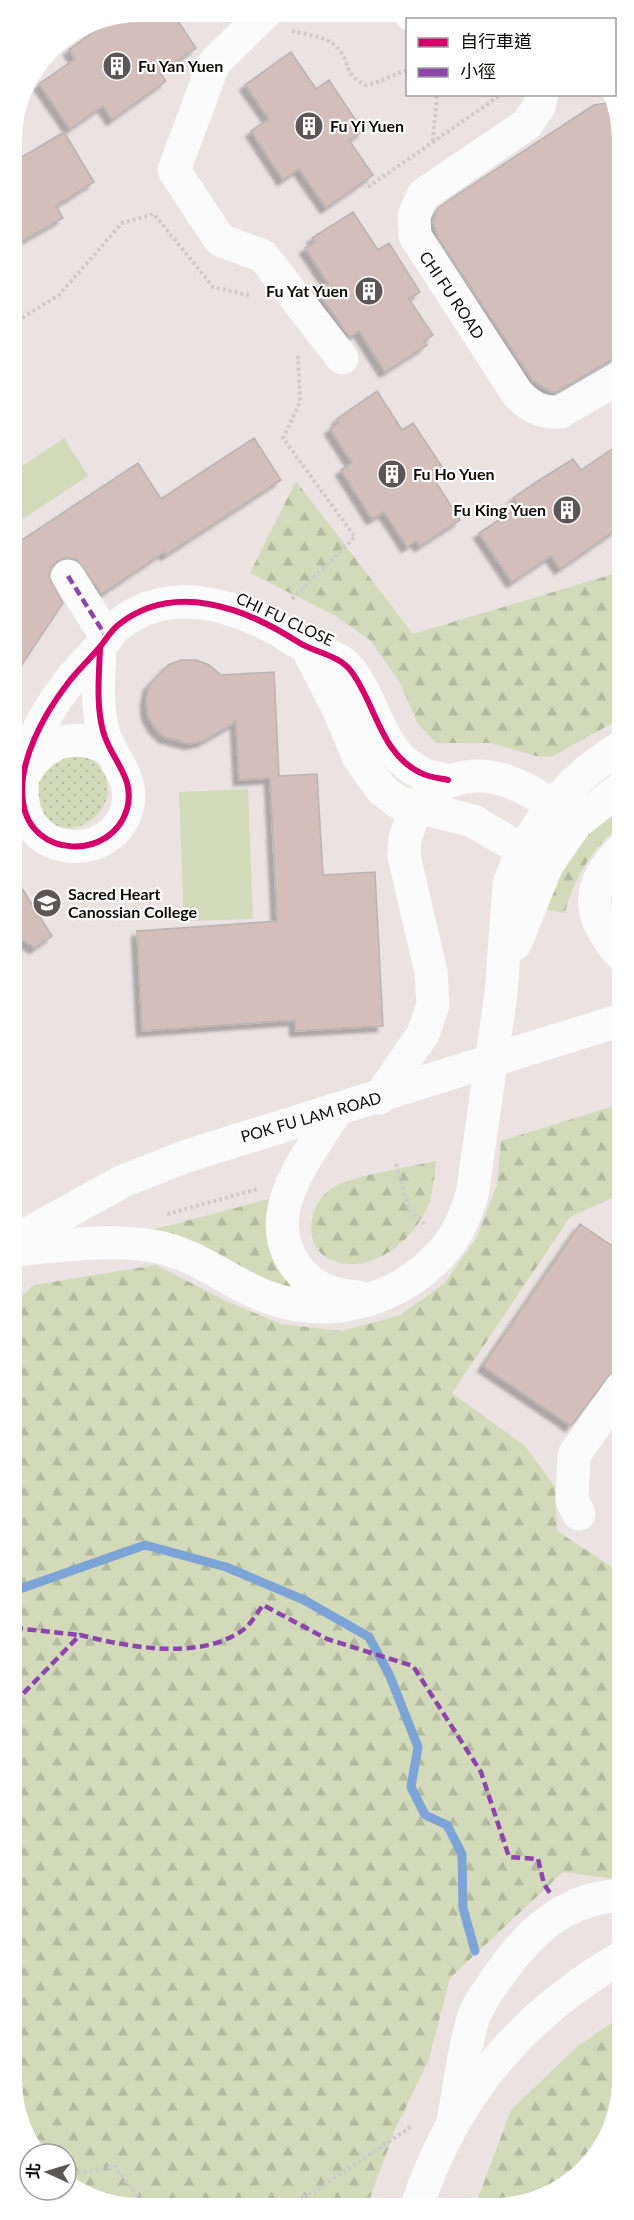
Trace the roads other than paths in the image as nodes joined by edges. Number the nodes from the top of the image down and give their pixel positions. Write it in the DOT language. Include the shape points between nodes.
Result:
graph roads {
  1 [pos="256,22"];
  2 [pos="542,96"];
  3 [pos="342,358"];
  4 [pos="612,382"];
  5 [pos="68,576"];
  6 [pos="103,643"];
  7 [pos="307,648"];
  8 [pos="109,749"];
  9 [pos="612,753"];
  10 [pos="25,773"];
  11 [pos="448,780"];
  12 [pos="23,784"];
  13 [pos="612,793"];
  14 [pos="23,801"];
  15 [pos="416,808"];
  16 [pos="564,814"];
  17 [pos="535,858"];
  18 [pos="612,862"];
  19 [pos="612,943"];
  20 [pos="612,1023"];
  21 [pos="379,1098"];
  22 [pos="336,1111"];
  23 [pos="22,1237"];
  24 [pos="22,1249"];
  25 [pos="378,1296"];
  26 [pos="611,1402"];
  27 [pos="579,1514"];
  28 [pos="611,1897"];
  29 [pos="611,1964"];
  30 [pos="453,2122"];
  31 [pos="420,2198"];
  1 -- 3 [label="main road" via="214,63 174,170 220,240 263,256"];
  2 -- 4 [label="main road, CHI FU ROAD" via="527,124 423,195 414,216 415,236 517,393 532,407 560,412"];
  5 -- 6 [label="main road"];
  6 -- 7 [label="main road, CHI FU CLOSE" via="133,616 154,607 186,602 238,610"];
  6 -- 8 [label="main road, CHI FU CLOSE" via="100,715"];
  6 -- 10 [label="main road, CHI FU CLOSE" via="76,672 46,715"];
  7 -- 11 [label="main road, CHI FU CLOSE" via="334,657 350,669 389,745 403,761 422,774"];
  7 -- 15 [label="main road, CHI FU CLOSE" via="359,758 382,790 398,802"];
  8 -- 10 [label="main road" via="87,740 67,740 34,758"];
  8 -- 14 [label="main road, CHI FU CLOSE" via="126,775 129,792 127,809 108,837 75,848 58,845 31,824"];
  9 -- 16 [label="main road" via="593,765"];
  10 -- 12 [label="main road, CHI FU CLOSE"];
  11 -- 15 [label="main road" via="428,793"];
  11 -- 16 [label="main road" via="469,775 518,784"];
  13 -- 16 [label="main road"];
  15 -- 17 [label="main road" via="474,821"];
  15 -- 21 [label="main road" via="405,838 404,856 431,972 433,1005 423,1034"];
  16 -- 17 [label="main road"];
  17 -- 25 [label="main road" via="509,884 501,994 477,1173 460,1226 445,1250 423,1270"];
  18 -- 19 [label="main road" via="593,898 599,927"];
  20 -- 21 [label="main road, POK FU LAM ROAD"];
  21 -- 22 [label="main road, POK FU LAM ROAD"];
  22 -- 23 [label="main road, POK FU LAM ROAD" via="231,1141 123,1181"];
  22 -- 25 [label="main road" via="289,1191 282,1221 284,1244 295,1265 313,1284 342,1295"];
  24 -- 25 [label="main road" via="107,1243 148,1245 192,1258 254,1292 288,1304 332,1308"];
  26 -- 27 [label="main road" via="574,1455 572,1500"];
  28 -- 30 [label="main road" via="588,1901 556,1915 540,1926 510,1960 472,2020"];
  29 -- 30 [label="main road" via="551,2005 500,2055"];
  30 -- 31 [label="main road"];
}
